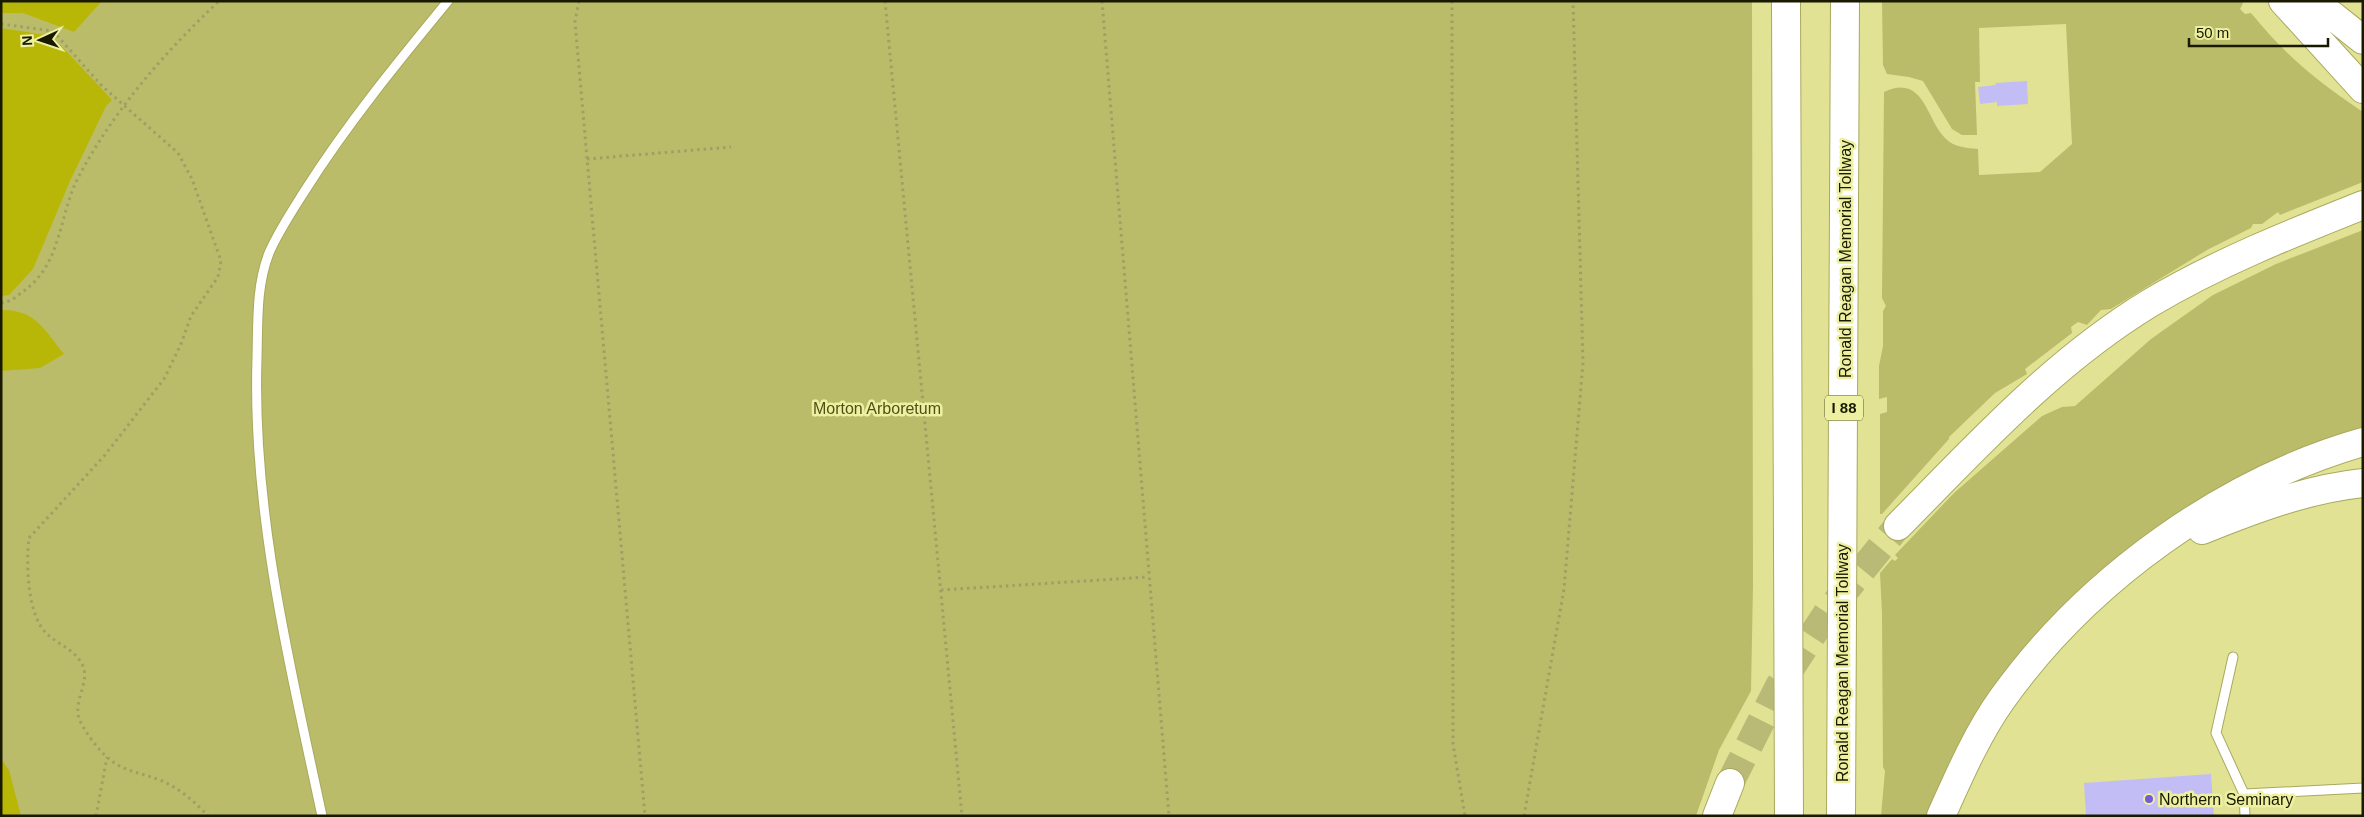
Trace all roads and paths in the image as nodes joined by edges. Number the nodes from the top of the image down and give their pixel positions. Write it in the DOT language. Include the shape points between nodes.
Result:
graph roads {
  1 [pos="219,1"];
  2 [pos="448,1"];
  3 [pos="579,1"];
  4 [pos="885,1"];
  5 [pos="1102,1"];
  6 [pos="1452,1"];
  7 [pos="1573,1"];
  8 [pos="1786,1"];
  9 [pos="1846,1"];
  10 [pos="2283,1"];
  11 [pos="2314,1"];
  12 [pos="1,24"];
  13 [pos="2363,40"];
  14 [pos="2363,89"];
  15 [pos="123,106"];
  16 [pos="732,147"];
  17 [pos="587,158"];
  18 [pos="2363,205"];
  19 [pos="1,303"];
  20 [pos="2363,442"];
  21 [pos="2363,483"];
  22 [pos="1898,526"];
  23 [pos="2150,551"];
  24 [pos="1148,577"];
  25 [pos="941,590"];
  26 [pos="2233,657"];
  27 [pos="107,757"];
  28 [pos="1730,783"];
  29 [pos="2363,788"];
  30 [pos="2244,794"];
  31 [pos="96,816"];
  32 [pos="208,816"];
  33 [pos="322,816"];
  34 [pos="645,816"];
  35 [pos="962,816"];
  36 [pos="1169,816"];
  37 [pos="1465,816"];
  38 [pos="1524,816"];
  39 [pos="1717,816"];
  40 [pos="1789,816"];
  41 [pos="1841,816"];
  42 [pos="1941,816"];
  43 [pos="2245,816"];
  1 -- 15 [label="path" via="184,34"];
  2 -- 33 [label="lane" via="360,110 315,175 270,252 261,279 256,388 263,506 275,587"];
  3 -- 17 [label="path" via="575,22"];
  4 -- 25 [label="path"];
  5 -- 24 [label="path"];
  6 -- 37 [label="path" via="1453,744"];
  7 -- 38 [label="path" via="1583,363 1564,589"];
  8 -- 40 [label="highway"];
  9 -- 41 [label="highway, Ronald Reagan Memorial Tollway / I 88"];
  10 -- 14 [label="highway"];
  11 -- 13 [label="highway"];
  12 -- 15 [label="path" via="54,31"];
  15 -- 19 [label="path" via="78,177 54,254 32,286 9,302"];
  15 -- 27 [label="path" via="178,153 192,179 222,261 218,277 191,316 164,380 105,456 29,538 28,576 35,614 46,633 73,652 83,666 85,676 78,715 88,734"];
  16 -- 17 [label="path"];
  17 -- 34 [label="path"];
  18 -- 22 [label="highway" via="2294,232 2186,282 2116,326 2012,410"];
  20 -- 23 [label="highway" via="2251,485 2214,506"];
  21 -- 23 [label="highway" via="2302,494 2251,510"];
  23 -- 42 [label="highway" via="2096,593 2050,640 2002,699 1963,767"];
  24 -- 25 [label="path"];
  24 -- 36 [label="path"];
  25 -- 35 [label="path"];
  26 -- 30 [label="lane" via="2216,733"];
  27 -- 31 [label="path"];
  27 -- 32 [label="path" via="126,770 160,781 190,798"];
  28 -- 39 [label="highway"];
  29 -- 30 [label="lane"];
  30 -- 43 [label="lane"];
}
